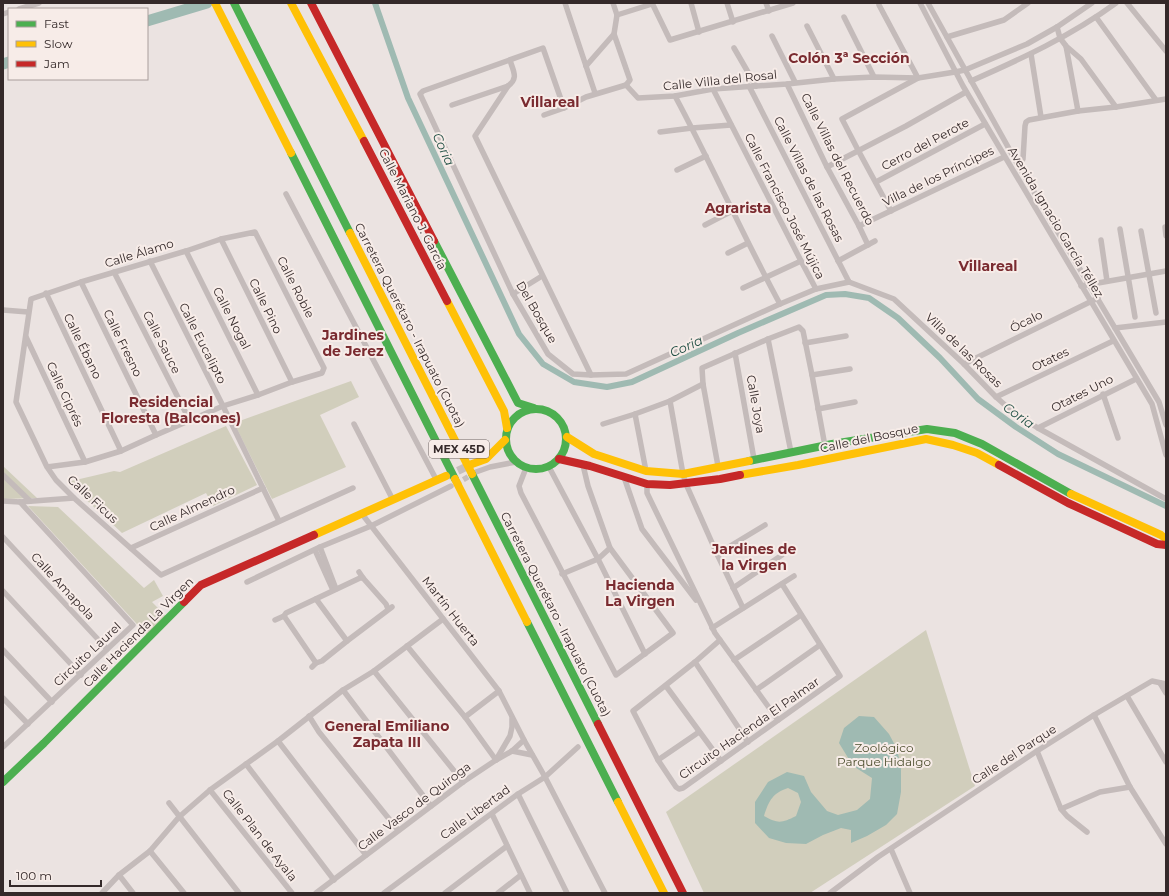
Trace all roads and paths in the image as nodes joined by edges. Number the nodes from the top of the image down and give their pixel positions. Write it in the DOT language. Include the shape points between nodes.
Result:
graph roads {
  1 [pos="38,3"];
  2 [pos="215,3"];
  3 [pos="291,3"];
  4 [pos="311,3"];
  5 [pos="565,3"];
  6 [pos="613,3"];
  7 [pos="652,3"];
  8 [pos="691,3"];
  9 [pos="727,3"];
  10 [pos="766,3"];
  11 [pos="794,3"];
  12 [pos="920,3"];
  13 [pos="930,3"];
  14 [pos="1092,3"];
  15 [pos="1116,3"];
  16 [pos="1127,3"];
  17 [pos="234,4"];
  18 [pos="1025,4"];
  19 [pos="880,5"];
  20 [pos="22,8"];
  21 [pos="769,11"];
  22 [pos="617,15"];
  23 [pos="844,17"];
  24 [pos="1096,17"];
  25 [pos="733,22"];
  26 [pos="807,26"];
  27 [pos="1057,28"];
  28 [pos="699,32"];
  29 [pos="614,34"];
  30 [pos="772,36"];
  31 [pos="946,37"];
  32 [pos="1060,38"];
  33 [pos="1066,46"];
  34 [pos="734,48"];
  35 [pos="1166,50"];
  36 [pos="1031,54"];
  37 [pos="510,60"];
  38 [pos="586,66"];
  39 [pos="965,70"];
  40 [pos="955,72"];
  41 [pos="874,77"];
  42 [pos="918,78"];
  43 [pos="834,79"];
  44 [pos="971,81"];
  45 [pos="795,82"];
  46 [pos="787,84"];
  47 [pos="626,85"];
  48 [pos="508,86"];
  49 [pos="749,86"];
  50 [pos="756,86"];
  51 [pos="713,90"];
  52 [pos="966,92"];
  53 [pos="595,93"];
  54 [pos="675,96"];
  55 [pos="1166,99"];
  56 [pos="1156,100"];
  57 [pos="452,105"];
  58 [pos="1116,107"];
  59 [pos="564,108"];
  60 [pos="1078,111"];
  61 [pos="544,115"];
  62 [pos="1041,117"];
  63 [pos="985,124"];
  64 [pos="732,125"];
  65 [pos="692,128"];
  66 [pos="660,132"];
  67 [pos="858,150"];
  68 [pos="706,156"];
  69 [pos="1004,157"];
  70 [pos="1018,165"];
  71 [pos="827,167"];
  72 [pos="677,170"];
  73 [pos="876,182"];
  74 [pos="286,194"];
  75 [pos="732,211"];
  76 [pos="891,211"];
  77 [pos="705,225"];
  78 [pos="859,226"];
  79 [pos="1165,227"];
  80 [pos="1120,229"];
  81 [pos="1057,230"];
  82 [pos="1141,231"];
  83 [pos="255,232"];
  84 [pos="1050,234"];
  85 [pos="1166,236"];
  86 [pos="221,239"];
  87 [pos="1101,240"];
  88 [pos="875,241"];
  89 [pos="748,243"];
  90 [pos="868,245"];
  91 [pos="186,251"];
  92 [pos="728,253"];
  93 [pos="150,261"];
  94 [pos="801,261"];
  95 [pos="838,261"];
  96 [pos="1166,271"];
  97 [pos="114,272"];
  98 [pos="1149,274"];
  99 [pos="542,276"];
  100 [pos="765,278"];
  101 [pos="1128,278"];
  102 [pos="81,282"];
  103 [pos="849,282"];
  104 [pos="1107,282"];
  105 [pos="1090,284"];
  106 [pos="1081,286"];
  107 [pos="743,288"];
  108 [pos="816,289"];
  109 [pos="46,293"];
  110 [pos="513,294"];
  111 [pos="1098,298"];
  112 [pos="30,299"];
  113 [pos="1090,301"];
  114 [pos="780,304"];
  115 [pos="3,310"];
  116 [pos="28,312"];
  117 [pos="1156,314"];
  118 [pos="1135,317"];
  119 [pos="1166,322"];
  120 [pos="1115,328"];
  121 [pos="846,336"];
  122 [pos="26,337"];
  123 [pos="768,339"];
  124 [pos="1113,341"];
  125 [pos="805,343"];
  126 [pos="735,353"];
  127 [pos="964,364"];
  128 [pos="850,369"];
  129 [pos="591,375"];
  130 [pos="812,375"];
  131 [pos="1136,379"];
  132 [pos="292,382"];
  133 [pos="703,384"];
  134 [pos="1103,394"];
  135 [pos="258,395"];
  136 [pos="996,397"];
  137 [pos="670,401"];
  138 [pos="855,402"];
  139 [pos="223,406"];
  140 [pos="534,408"];
  141 [pos="818,409"];
  142 [pos="635,414"];
  143 [pos="190,421"];
  144 [pos="354,424"];
  145 [pos="603,424"];
  146 [pos="1166,425"];
  147 [pos="507,428"];
  148 [pos="1038,428"];
  149 [pos="156,435"];
  150 [pos="567,437"];
  151 [pos="1118,438"];
  152 [pos="505,440"];
  153 [pos="825,446"];
  154 [pos="121,451"];
  155 [pos="791,452"];
  156 [pos="1166,455"];
  157 [pos="754,459"];
  158 [pos="559,460"];
  159 [pos="85,462"];
  160 [pos="516,462"];
  161 [pos="472,464"];
  162 [pos="583,465"];
  163 [pos="718,466"];
  164 [pos="47,467"];
  165 [pos="549,467"];
  166 [pos="526,468"];
  167 [pos="646,471"];
  168 [pos="476,472"];
  169 [pos="683,474"];
  170 [pos="3,475"];
  171 [pos="446,476"];
  172 [pos="624,477"];
  173 [pos="437,481"];
  174 [pos="647,484"];
  175 [pos="686,484"];
  176 [pos="451,486"];
  177 [pos="263,488"];
  178 [pos="353,488"];
  179 [pos="74,498"];
  180 [pos="1166,499"];
  181 [pos="392,500"];
  182 [pos="3,501"];
  183 [pos="30,501"];
  184 [pos="20,502"];
  185 [pos="362,514"];
  186 [pos="279,521"];
  187 [pos="765,525"];
  188 [pos="371,526"];
  189 [pos="3,537"];
  190 [pos="1166,540"];
  191 [pos="1166,545"];
  192 [pos="131,548"];
  193 [pos="610,548"];
  194 [pos="317,549"];
  195 [pos="717,554"];
  196 [pos="782,555"];
  197 [pos="598,559"];
  198 [pos="359,572"];
  199 [pos="562,574"];
  200 [pos="794,576"];
  201 [pos="363,578"];
  202 [pos="247,582"];
  203 [pos="782,584"];
  204 [pos="733,588"];
  205 [pos="335,589"];
  206 [pos="3,591"];
  207 [pos="316,599"];
  208 [pos="743,608"];
  209 [pos="703,610"];
  210 [pos="801,614"];
  211 [pos="284,616"];
  212 [pos="443,619"];
  213 [pos="275,620"];
  214 [pos="712,628"];
  215 [pos="347,640"];
  216 [pos="720,640"];
  217 [pos="820,645"];
  218 [pos="407,646"];
  219 [pos="107,649"];
  220 [pos="3,650"];
  221 [pos="645,654"];
  222 [pos="734,660"];
  223 [pos="695,662"];
  224 [pos="374,671"];
  225 [pos="81,675"];
  226 [pos="1163,684"];
  227 [pos="666,686"];
  228 [pos="343,690"];
  229 [pos="756,690"];
  230 [pos="499,691"];
  231 [pos="1166,693"];
  232 [pos="1128,696"];
  233 [pos="3,699"];
  234 [pos="52,702"];
  235 [pos="511,714"];
  236 [pos="1094,715"];
  237 [pos="309,716"];
  238 [pos="465,717"];
  239 [pos="778,720"];
  240 [pos="28,724"];
  241 [pos="512,726"];
  242 [pos="699,732"];
  243 [pos="524,740"];
  244 [pos="278,741"];
  245 [pos="748,742"];
  246 [pos="3,747"];
  247 [pos="578,747"];
  248 [pos="512,751"];
  249 [pos="1037,751"];
  250 [pos="532,755"];
  251 [pos="496,760"];
  252 [pos="658,760"];
  253 [pos="721,761"];
  254 [pos="1166,762"];
  255 [pos="246,764"];
  256 [pos="545,777"];
  257 [pos="3,782"];
  258 [pos="463,782"];
  259 [pos="1130,787"];
  260 [pos="210,790"];
  261 [pos="518,794"];
  262 [pos="169,803"];
  263 [pos="431,806"];
  264 [pos="1061,809"];
  265 [pos="492,814"];
  266 [pos="180,817"];
  267 [pos="398,830"];
  268 [pos="1087,832"];
  269 [pos="1166,844"];
  270 [pos="507,846"];
  271 [pos="891,849"];
  272 [pos="150,851"];
  273 [pos="366,855"];
  274 [pos="119,875"];
  275 [pos="521,875"];
  276 [pos="334,880"];
  277 [pos="387,892"];
  278 [pos="102,893"];
  279 [pos="133,893"];
  280 [pos="184,893"];
  281 [pos="239,893"];
  282 [pos="292,893"];
  283 [pos="316,893"];
  284 [pos="445,893"];
  285 [pos="498,893"];
  286 [pos="530,893"];
  287 [pos="567,893"];
  288 [pos="605,893"];
  289 [pos="664,893"];
  290 [pos="683,893"];
  291 [pos="830,893"];
  292 [pos="910,893"];
  1 -- 20 [label="street"];
  2 -- 289 [label="main road, MEX 45D"];
  3 -- 147 [label="main road, Calle Mariano J. García" via="504,411"];
  4 -- 140 [label="main road, Calle Mariano J. García" via="518,402"];
  5 -- 38 [label="street"];
  6 -- 22 [label="street"];
  7 -- 22 [label="street"];
  7 -- 28 [label="street" via="670,40"];
  8 -- 28 [label="street"];
  9 -- 25 [label="street"];
  10 -- 21 [label="street"];
  11 -- 21 [label="street"];
  12 -- 40 [label="street, Avenida Ignacio García Téllez"];
  13 -- 31 [label="street, Avenida Ignacio García Téllez"];
  14 -- 27 [label="street, Calle Villa del Rosal"];
  15 -- 24 [label="street"];
  16 -- 35 [label="street"];
  17 -- 290 [label="main road, Carretera Querétaro - Irapuato (Cuota) / MEX 45D"];
  18 -- 31 [label="street" via="1004,20"];
  19 -- 42 [label="street"];
  21 -- 25 [label="street"];
  22 -- 29 [label="street"];
  23 -- 41 [label="street"];
  24 -- 32 [label="street"];
  24 -- 56 [label="street"];
  25 -- 28 [label="street"];
  26 -- 43 [label="street"];
  27 -- 32 [label="street"];
  27 -- 39 [label="street, Calle Villa del Rosal" via="1027,44"];
  29 -- 38 [label="street"];
  29 -- 47 [label="street" via="630,80"];
  30 -- 45 [label="street"];
  31 -- 39 [label="street, Avenida Ignacio García Téllez"];
  32 -- 33 [label="street"];
  32 -- 36 [label="street"];
  33 -- 58 [label="street" via="1081,59"];
  33 -- 60 [label="street"];
  34 -- 50 [label="street"];
  36 -- 44 [label="street"];
  36 -- 62 [label="street"];
  37 -- 48 [label="street" via="515,76 514,82"];
  37 -- 59 [label="street" via="543,48"];
  37 -- 110 [label="street, Del Bosque" via="420,94"];
  38 -- 53 [label="street"];
  39 -- 40 [label="street, Calle Villa del Rosal"];
  39 -- 44 [label="street, Avenida Ignacio García Téllez"];
  40 -- 42 [label="street, Calle Villa del Rosal"];
  40 -- 52 [label="street, Avenida Ignacio García Téllez"];
  41 -- 42 [label="street, Calle Villa del Rosal"];
  41 -- 43 [label="street, Calle Villa del Rosal"];
  42 -- 67 [label="street" via="842,119"];
  43 -- 45 [label="street, Calle Villa del Rosal"];
  44 -- 70 [label="street, Avenida Ignacio García Téllez"];
  45 -- 46 [label="street, Calle Villa del Rosal"];
  46 -- 50 [label="street, Calle Villa del Rosal"];
  46 -- 71 [label="street, Calle Villas del Recuerdo"];
  47 -- 53 [label="street"];
  47 -- 54 [label="street, Calle Villa del Rosal" via="638,98"];
  48 -- 57 [label="street"];
  48 -- 99 [label="street" via="475,136"];
  49 -- 50 [label="street, Calle Villa del Rosal"];
  49 -- 51 [label="street, Calle Villa del Rosal"];
  49 -- 95 [label="street, Calle Villas de las Rosas"];
  51 -- 54 [label="street, Calle Villa del Rosal"];
  51 -- 64 [label="street, Calle Francisco José Mújica"];
  52 -- 63 [label="street, Avenida Ignacio García Téllez"];
  52 -- 67 [label="street"];
  53 -- 59 [label="street"];
  54 -- 65 [label="street"];
  55 -- 56 [label="street"];
  56 -- 58 [label="street"];
  58 -- 60 [label="street"];
  59 -- 61 [label="street"];
  60 -- 62 [label="street"];
  62 -- 70 [label="street" via="1030,120 1025,126 1023,159"];
  63 -- 69 [label="street, Avenida Ignacio García Téllez"];
  63 -- 73 [label="street, Cerro del Perote"];
  64 -- 65 [label="street"];
  64 -- 94 [label="street, Calle Francisco José Mújica"];
  65 -- 66 [label="street"];
  65 -- 68 [label="street"];
  67 -- 71 [label="street"];
  67 -- 73 [label="street"];
  68 -- 72 [label="street"];
  68 -- 75 [label="street"];
  69 -- 76 [label="street, Villa de los Príncipes"];
  69 -- 84 [label="street, Avenida Ignacio García Téllez"];
  70 -- 81 [label="street, Avenida Ignacio García Téllez"];
  71 -- 78 [label="street, Calle Villas del Recuerdo"];
  73 -- 76 [label="street"];
  74 -- 173 [label="street"];
  75 -- 77 [label="street"];
  75 -- 89 [label="street"];
  76 -- 78 [label="street, Villa de los Príncipes"];
  78 -- 90 [label="street, Calle Villas del Recuerdo"];
  79 -- 85 [label="street"];
  80 -- 101 [label="street"];
  81 -- 84 [label="street"];
  81 -- 105 [label="street, Avenida Ignacio García Téllez"];
  82 -- 98 [label="street"];
  83 -- 86 [label="street, Calle Álamo"];
  83 -- 132 [label="street, Calle Roble" via="324,368 322,373"];
  84 -- 106 [label="street, Avenida Ignacio García Téllez"];
  86 -- 91 [label="street, Calle Álamo"];
  86 -- 132 [label="street, Calle Pino"];
  87 -- 104 [label="street"];
  88 -- 90 [label="street"];
  89 -- 92 [label="street"];
  89 -- 100 [label="street"];
  90 -- 95 [label="street"];
  91 -- 93 [label="street, Calle Álamo"];
  91 -- 135 [label="street, Calle Nogal"];
  93 -- 97 [label="street, Calle Álamo"];
  93 -- 139 [label="street, Calle Eucalipto"];
  94 -- 100 [label="street"];
  94 -- 108 [label="street, Calle Francisco José Mújica"];
  95 -- 103 [label="street, Calle Villas de las Rosas"];
  96 -- 98 [label="street"];
  97 -- 102 [label="street, Calle Álamo"];
  97 -- 143 [label="street, Calle Sauce"];
  98 -- 101 [label="street"];
  98 -- 117 [label="street"];
  99 -- 110 [label="street"];
  99 -- 129 [label="street"];
  100 -- 107 [label="street"];
  100 -- 114 [label="street"];
  101 -- 104 [label="street"];
  101 -- 118 [label="street"];
  102 -- 109 [label="street, Calle Álamo"];
  102 -- 149 [label="street, Calle Fresno"];
  103 -- 108 [label="street, Del Bosque"];
  103 -- 127 [label="street, Villa de las Rosas" via="894,298"];
  104 -- 105 [label="street"];
  105 -- 106 [label="street"];
  105 -- 111 [label="street, Avenida Ignacio García Téllez"];
  106 -- 113 [label="street, Avenida Ignacio García Téllez"];
  108 -- 114 [label="street, Del Bosque"];
  109 -- 112 [label="street, Calle Álamo"];
  109 -- 154 [label="street, Calle Ébano"];
  110 -- 129 [label="street, Del Bosque" via="548,354 573,374"];
  111 -- 113 [label="street, Ócalo"];
  111 -- 120 [label="street, Avenida Ignacio García Téllez"];
  112 -- 116 [label="street, Calle Ficus"];
  113 -- 124 [label="street, Avenida Ignacio García Téllez"];
  113 -- 127 [label="street, Ócalo"];
  114 -- 129 [label="street, Del Bosque" via="626,374"];
  115 -- 116 [label="street"];
  116 -- 122 [label="street, Calle Ficus"];
  119 -- 120 [label="street"];
  120 -- 146 [label="street, Avenida Ignacio García Téllez" via="1159,402"];
  121 -- 125 [label="street"];
  122 -- 159 [label="street, Calle Ciprés"];
  122 -- 164 [label="street, Calle Ficus" via="16,402"];
  123 -- 125 [label="street" via="799,327 803,331"];
  123 -- 126 [label="street"];
  123 -- 155 [label="street"];
  124 -- 131 [label="street, Avenida Ignacio García Téllez"];
  124 -- 136 [label="street, Otates"];
  125 -- 130 [label="street"];
  126 -- 133 [label="street" via="702,368"];
  126 -- 157 [label="street, Calle Joya"];
  127 -- 136 [label="street, Villa de las Rosas"];
  128 -- 130 [label="street"];
  130 -- 141 [label="street"];
  131 -- 134 [label="street, Otates Uno"];
  131 -- 156 [label="street, Avenida Ignacio García Téllez" via="1152,404"];
  132 -- 135 [label="street"];
  133 -- 137 [label="street"];
  133 -- 163 [label="street"];
  134 -- 148 [label="street, Otates Uno"];
  134 -- 151 [label="street"];
  135 -- 139 [label="street"];
  136 -- 148 [label="street, Villa de las Rosas"];
  137 -- 142 [label="street"];
  137 -- 169 [label="street"];
  138 -- 141 [label="street"];
  139 -- 143 [label="street"];
  139 -- 177 [label="street, Calle Eucalipto"];
  140 -- 147 [label="main road" via="523,411 513,418"];
  140 -- 150 [label="main road" via="546,410 557,416 564,426"];
  141 -- 153 [label="street"];
  142 -- 145 [label="street"];
  142 -- 167 [label="street"];
  143 -- 149 [label="street"];
  144 -- 181 [label="street"];
  147 -- 152 [label="main road"];
  148 -- 180 [label="street, Villa de las Rosas"];
  149 -- 154 [label="street"];
  150 -- 158 [label="main road" via="565,449"];
  150 -- 167 [label="main road, Calle del Bosque" via="594,454"];
  152 -- 160 [label="main road" via="508,452"];
  152 -- 161 [label="main road" via="486,459"];
  153 -- 155 [label="main road, Calle del Bosque"];
  153 -- 190 [label="main road, Calle del Bosque" via="927,428 955,433 982,444 1074,495 1161,535"];
  154 -- 159 [label="street"];
  155 -- 157 [label="main road, Calle del Bosque"];
  157 -- 163 [label="main road, Calle del Bosque"];
  158 -- 162 [label="main road, Calle del Bosque"];
  158 -- 165 [label="main road"];
  159 -- 164 [label="street"];
  160 -- 166 [label="main road"];
  160 -- 168 [label="street"];
  162 -- 172 [label="main road, Calle del Bosque"];
  162 -- 193 [label="street"];
  163 -- 169 [label="main road, Calle del Bosque"];
  164 -- 179 [label="street, Calle Ficus"];
  165 -- 166 [label="main road" via="538,470"];
  165 -- 197 [label="street"];
  166 -- 199 [label="street" via="519,486 521,494"];
  167 -- 169 [label="main road, Calle del Bosque"];
  169 -- 175 [label="street"];
  170 -- 183 [label="street"];
  171 -- 173 [label="main road, Calle Hacienda La Virgen"];
  172 -- 174 [label="main road, Calle del Bosque"];
  172 -- 209 [label="street" via="642,528"];
  173 -- 181 [label="main road, Calle Hacienda La Virgen"];
  174 -- 175 [label="main road, Calle del Bosque"];
  174 -- 209 [label="street" via="647,493"];
  175 -- 191 [label="main road, Calle del Bosque" via="790,467 926,439 977,453 1068,503 1157,544"];
  175 -- 195 [label="street"];
  176 -- 188 [label="street"];
  177 -- 186 [label="street, Calle Eucalipto"];
  177 -- 192 [label="street, Calle Almendro"];
  178 -- 186 [label="street"];
  179 -- 183 [label="street"];
  179 -- 192 [label="street, Calle Ficus"];
  181 -- 185 [label="main road, Calle Hacienda La Virgen"];
  182 -- 184 [label="street"];
  183 -- 184 [label="street"];
  184 -- 219 [label="street, Circuito Laurel" via="133,625"];
  185 -- 188 [label="street, Martín Huerta"];
  185 -- 257 [label="main road, Calle Hacienda La Virgen" via="201,585"];
  186 -- 192 [label="street, Calle Ficus" via="161,575"];
  187 -- 195 [label="street"];
  188 -- 194 [label="street"];
  188 -- 212 [label="street, Martín Huerta"];
  189 -- 219 [label="street, Calle Amapola"];
  193 -- 197 [label="street"];
  193 -- 221 [label="street" via="673,633"];
  194 -- 202 [label="street"];
  194 -- 205 [label="street"];
  195 -- 204 [label="street"];
  196 -- 204 [label="street"];
  197 -- 199 [label="street"];
  197 -- 221 [label="street"];
  198 -- 201 [label="street"];
  199 -- 221 [label="street" via="616,675"];
  200 -- 203 [label="street"];
  201 -- 205 [label="street"];
  201 -- 215 [label="street" via="390,608"];
  203 -- 208 [label="street"];
  203 -- 210 [label="street, Circuito Hacienda El Palmar"];
  204 -- 208 [label="street"];
  205 -- 207 [label="street"];
  206 -- 225 [label="street"];
  207 -- 211 [label="street"];
  207 -- 215 [label="street"];
  208 -- 214 [label="street"];
  209 -- 214 [label="street"];
  210 -- 217 [label="street, Circuito Hacienda El Palmar"];
  210 -- 222 [label="street"];
  211 -- 213 [label="street"];
  211 -- 215 [label="street" via="314,665 322,662"];
  212 -- 218 [label="street"];
  212 -- 230 [label="street, Martín Huerta"];
  214 -- 216 [label="street"];
  216 -- 222 [label="street"];
  216 -- 223 [label="street, Circuito Hacienda El Palmar"];
  217 -- 229 [label="street"];
  217 -- 239 [label="street, Circuito Hacienda El Palmar" via="840,676"];
  218 -- 224 [label="street"];
  218 -- 238 [label="street"];
  219 -- 225 [label="street, Circuito Laurel"];
  220 -- 234 [label="street"];
  222 -- 229 [label="street"];
  223 -- 227 [label="street, Circuito Hacienda El Palmar"];
  223 -- 245 [label="street"];
  224 -- 228 [label="street"];
  224 -- 258 [label="street"];
  225 -- 234 [label="street, Circuito Laurel"];
  226 -- 231 [label="street"];
  226 -- 232 [label="street, Calle del Parque" via="1152,681"];
  227 -- 242 [label="street"];
  227 -- 252 [label="street, Circuito Hacienda El Palmar" via="633,711"];
  228 -- 237 [label="street"];
  228 -- 263 [label="street"];
  229 -- 239 [label="street"];
  230 -- 235 [label="street, Martín Huerta"];
  230 -- 238 [label="street"];
  232 -- 236 [label="street, Calle del Parque"];
  232 -- 254 [label="street"];
  233 -- 240 [label="street"];
  234 -- 240 [label="street, Circuito Laurel"];
  235 -- 241 [label="street, Martín Huerta"];
  235 -- 243 [label="street"];
  236 -- 249 [label="street, Calle del Parque"];
  236 -- 259 [label="street"];
  237 -- 244 [label="street"];
  237 -- 267 [label="street"];
  238 -- 251 [label="street"];
  239 -- 245 [label="street, Circuito Hacienda El Palmar"];
  240 -- 246 [label="street, Circuito Laurel"];
  241 -- 251 [label="street, Calle Vasco de Quiroga" via="510,736"];
  242 -- 252 [label="street"];
  242 -- 253 [label="street"];
  243 -- 248 [label="street"];
  243 -- 250 [label="street"];
  244 -- 255 [label="street"];
  244 -- 273 [label="street"];
  245 -- 253 [label="street, Circuito Hacienda El Palmar"];
  247 -- 256 [label="street, Calle Libertad"];
  248 -- 250 [label="street"];
  248 -- 251 [label="street"];
  249 -- 264 [label="street"];
  249 -- 271 [label="street, Calle del Parque"];
  250 -- 256 [label="street"];
  251 -- 258 [label="street, Calle Vasco de Quiroga"];
  252 -- 253 [label="street, Circuito Hacienda El Palmar" via="678,789"];
  255 -- 260 [label="street"];
  255 -- 276 [label="street"];
  256 -- 261 [label="street, Calle Libertad"];
  256 -- 288 [label="street"];
  258 -- 263 [label="street, Calle Vasco de Quiroga"];
  259 -- 264 [label="street" via="1100,792"];
  259 -- 269 [label="street"];
  260 -- 266 [label="street"];
  260 -- 282 [label="street, Calle Plan de Ayala"];
  261 -- 265 [label="street, Calle Libertad"];
  261 -- 287 [label="street"];
  262 -- 266 [label="street"];
  263 -- 267 [label="street, Calle Vasco de Quiroga"];
  264 -- 268 [label="street"];
  265 -- 270 [label="street"];
  265 -- 277 [label="street, Calle Libertad"];
  266 -- 272 [label="street"];
  266 -- 281 [label="street"];
  267 -- 273 [label="street, Calle Vasco de Quiroga"];
  270 -- 275 [label="street"];
  270 -- 284 [label="street"];
  271 -- 291 [label="street, Calle del Parque"];
  271 -- 292 [label="street"];
  272 -- 274 [label="street"];
  272 -- 280 [label="street"];
  273 -- 276 [label="street, Calle Vasco de Quiroga"];
  274 -- 278 [label="street"];
  274 -- 279 [label="street"];
  275 -- 285 [label="street"];
  275 -- 286 [label="street"];
  276 -- 283 [label="street, Calle Vasco de Quiroga"];
}
